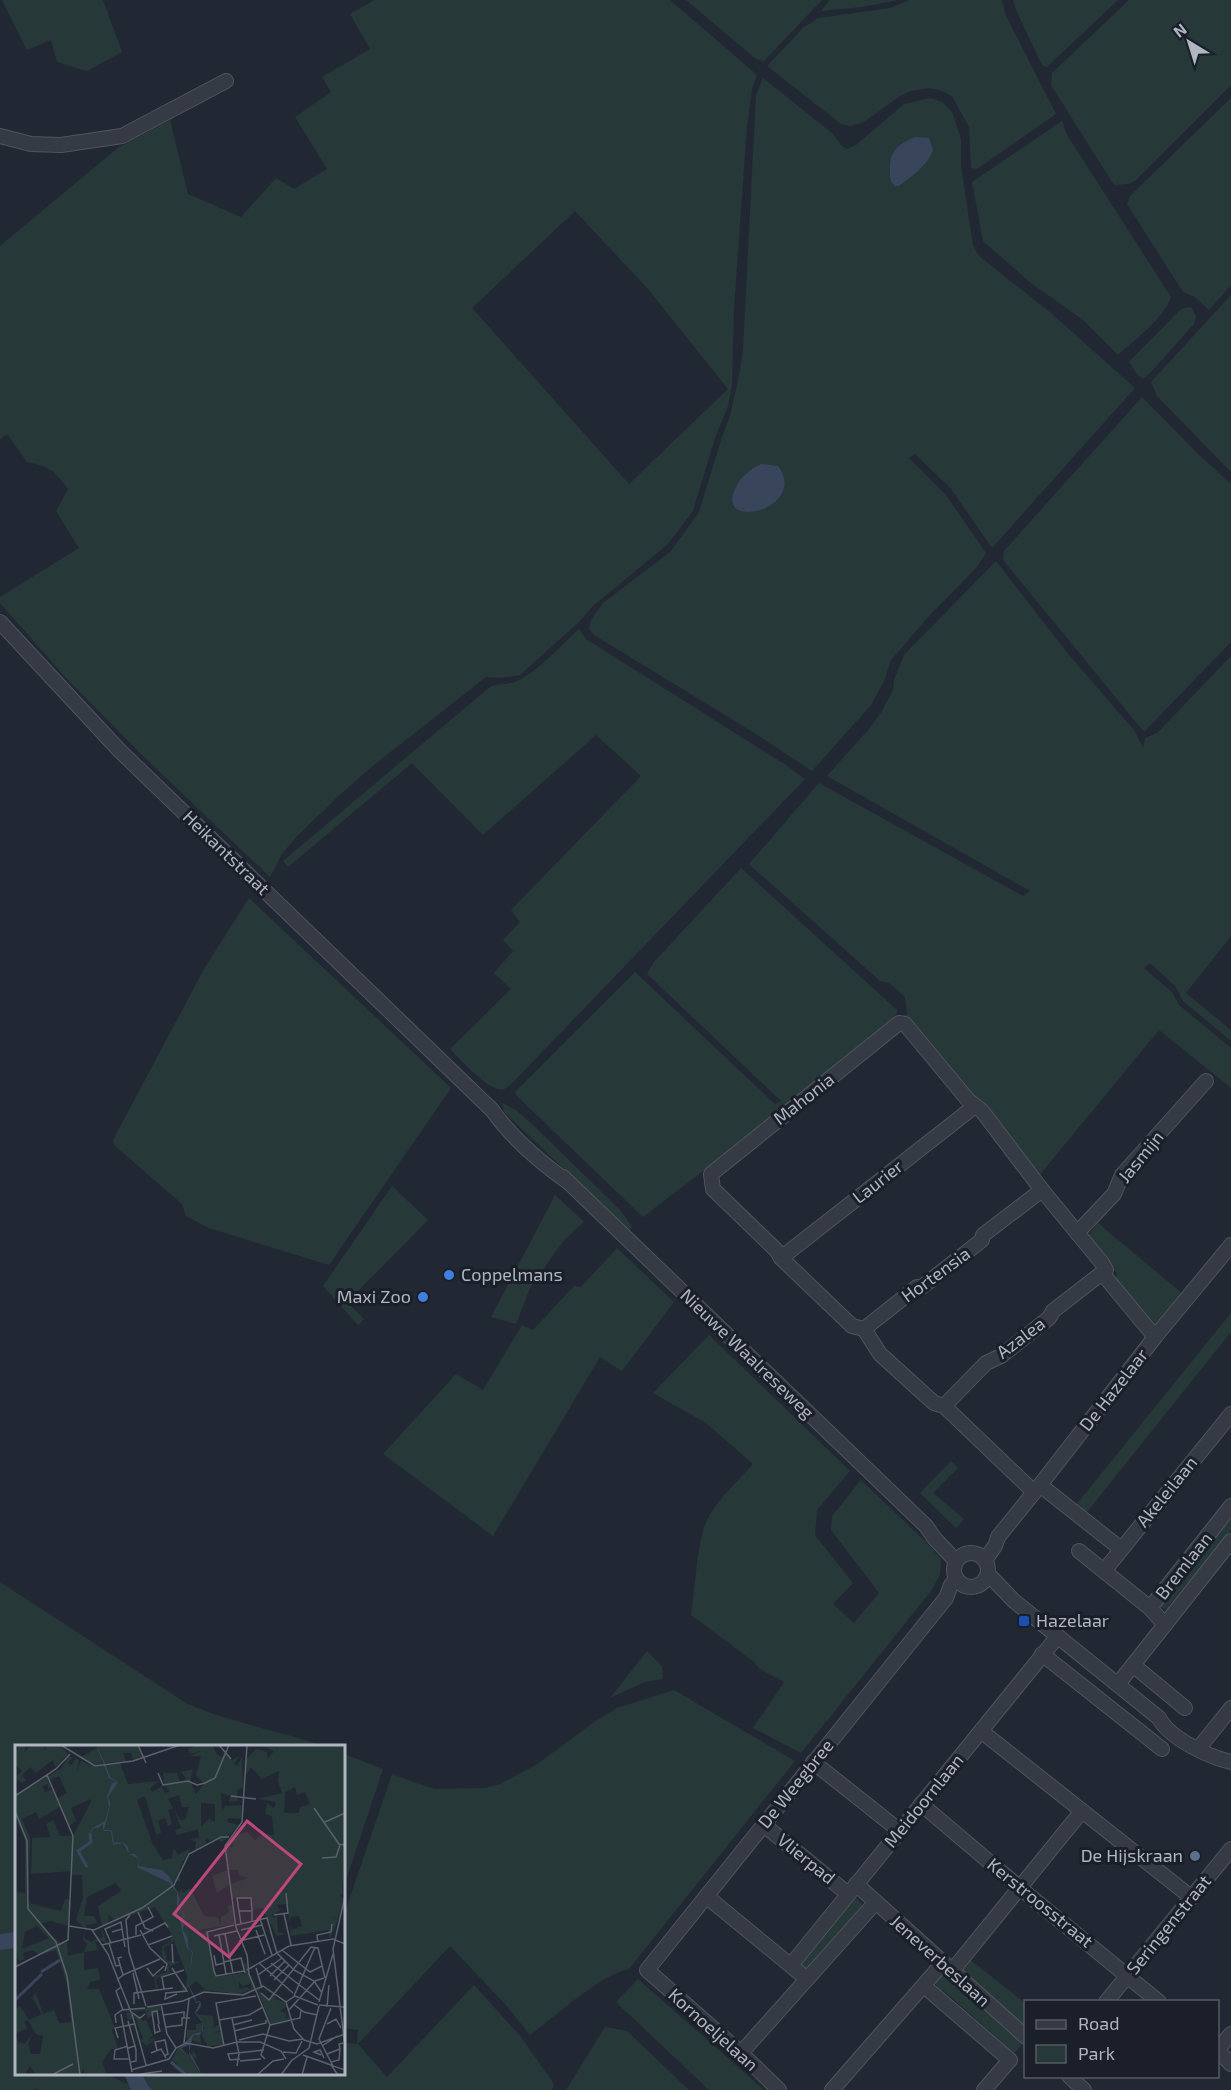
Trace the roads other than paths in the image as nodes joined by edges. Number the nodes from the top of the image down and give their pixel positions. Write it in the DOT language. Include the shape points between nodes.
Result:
graph roads {
  1 [pos="226,81"];
  2 [pos="0,136"];
  3 [pos="0,622"];
  4 [pos="458,1077"];
  5 [pos="1206,1081"];
  6 [pos="975,1106"];
  7 [pos="1042,1190"];
  8 [pos="1077,1233"];
  9 [pos="1231,1245"];
  10 [pos="781,1258"];
  11 [pos="1102,1274"];
  12 [pos="864,1329"];
  13 [pos="1155,1337"];
  14 [pos="945,1406"];
  15 [pos="1231,1414"];
  16 [pos="1037,1489"];
  17 [pos="1231,1506"];
  18 [pos="1231,1541"];
  19 [pos="1121,1550"];
  20 [pos="1079,1551"];
  21 [pos="970,1557"];
  22 [pos="1104,1571"];
  23 [pos="984,1579"];
  24 [pos="959,1582"];
  25 [pos="1150,1608"];
  26 [pos="1165,1625"];
  27 [pos="1058,1636"];
  28 [pos="1042,1654"];
  29 [pos="1133,1665"];
  30 [pos="1118,1684"];
  31 [pos="1185,1708"];
  32 [pos="1231,1708"];
  33 [pos="981,1731"];
  34 [pos="1200,1746"];
  35 [pos="1161,1749"];
  36 [pos="1231,1756"];
  37 [pos="813,1762"];
  38 [pos="1231,1762"];
  39 [pos="921,1804"];
  40 [pos="1082,1811"];
  41 [pos="764,1825"];
  42 [pos="900,1831"];
  43 [pos="1231,1849"];
  44 [pos="1020,1888"];
  45 [pos="852,1889"];
  46 [pos="706,1896"];
  47 [pos="1191,1897"];
  48 [pos="875,1903"];
  49 [pos="790,1965"];
  50 [pos="948,1967"];
  51 [pos="647,1970"];
  52 [pos="1128,1975"];
  53 [pos="807,1979"];
  54 [pos="924,1986"];
  55 [pos="1107,2000"];
  56 [pos="1158,2000"];
  57 [pos="1231,2034"];
  58 [pos="1024,2035"];
  59 [pos="1219,2049"];
  60 [pos="1219,2051"];
  61 [pos="741,2053"];
  62 [pos="1231,2064"];
  63 [pos="1071,2078"];
  64 [pos="780,2090"];
  65 [pos="832,2090"];
  66 [pos="984,2090"];
  67 [pos="1084,2090"];
  1 -- 2 [label="street" via="122,136 61,145 31,144"];
  3 -- 4 [label="street, Heikantstraat" via="119,750"];
  4 -- 21 [label="street, Nieuwe Waalreseweg" via="926,1526"];
  5 -- 8 [label="street, Jasmijn" via="1122,1175 1114,1194"];
  6 -- 7 [label="street, Mahonia"];
  6 -- 10 [label="street, Laurier"];
  6 -- 10 [label="street, Mahonia" via="905,1024 900,1023 711,1174 713,1189"];
  7 -- 8 [label="street"];
  7 -- 12 [label="street, Hortensia" via="983,1235 974,1247"];
  8 -- 11 [label="street" via="1102,1263 1106,1270"];
  9 -- 13 [label="street, De Hazelaar"];
  10 -- 12 [label="street, Mahonia" via="852,1326"];
  11 -- 13 [label="street"];
  11 -- 14 [label="street, Azalea" via="1001,1356 986,1363"];
  12 -- 14 [label="street" via="880,1354 934,1403"];
  13 -- 16 [label="street, De Hazelaar"];
  14 -- 16 [label="street"];
  15 -- 19 [label="street, Akeleilaan"];
  16 -- 19 [label="street"];
  16 -- 21 [label="street, De Hazelaar" via="994,1546"];
  17 -- 25 [label="street, Bremlaan"];
  18 -- 26 [label="street, Bremlaan"];
  19 -- 22 [label="street, Akeleilaan"];
  20 -- 22 [label="street"];
  21 -- 23 [label="street" via="987,1564"];
  21 -- 24 [label="street" via="954,1567"];
  22 -- 25 [label="street"];
  23 -- 24 [label="street" via="972,1587"];
  23 -- 27 [label="street"];
  24 -- 37 [label="street, De Weegbree" via="951,1585 946,1598"];
  25 -- 26 [label="street, Bremlaan"];
  26 -- 29 [label="street, Bremlaan"];
  27 -- 28 [label="street, Meidoornlaan"];
  27 -- 30 [label="street"];
  28 -- 33 [label="street, Meidoornlaan"];
  28 -- 35 [label="street"];
  29 -- 30 [label="street, Bremlaan"];
  29 -- 31 [label="street"];
  30 -- 34 [label="street" via="1175,1736"];
  32 -- 34 [label="street"];
  33 -- 39 [label="street, Meidoornlaan"];
  33 -- 40 [label="street"];
  34 -- 36 [label="street"];
  34 -- 38 [label="street"];
  37 -- 41 [label="street, De Weegbree"];
  37 -- 42 [label="street"];
  39 -- 42 [label="street, Meidoornlaan"];
  39 -- 44 [label="street, Kerstroosstraat"];
  40 -- 44 [label="street"];
  40 -- 47 [label="street"];
  41 -- 45 [label="street, Vlierpad"];
  41 -- 46 [label="street, De Weegbree"];
  42 -- 45 [label="street, Meidoornlaan"];
  43 -- 47 [label="street, Seringenstraat"];
  44 -- 50 [label="street"];
  44 -- 52 [label="street, Kerstroosstraat"];
  45 -- 48 [label="street, Jeneverbeslaan"];
  45 -- 49 [label="street, Meidoornlaan"];
  46 -- 49 [label="street"];
  46 -- 51 [label="street, De Weegbree"];
  47 -- 52 [label="street, Seringenstraat"];
  48 -- 50 [label="street, Jeneverbeslaan"];
  48 -- 53 [label="street"];
  49 -- 53 [label="street"];
  50 -- 54 [label="street"];
  50 -- 58 [label="street, Jeneverbeslaan"];
  51 -- 61 [label="street, Kornoeljelaan"];
  52 -- 55 [label="street, Seringenstraat"];
  52 -- 56 [label="street, Kerstroosstraat"];
  53 -- 61 [label="street"];
  54 -- 65 [label="street"];
  54 -- 66 [label="street, Jeneverbeslaan" via="1010,2060"];
  57 -- 59 [label="street"];
  60 -- 62 [label="street"];
  61 -- 64 [label="street, Kornoeljelaan"];
  63 -- 67 [label="street"];
}
